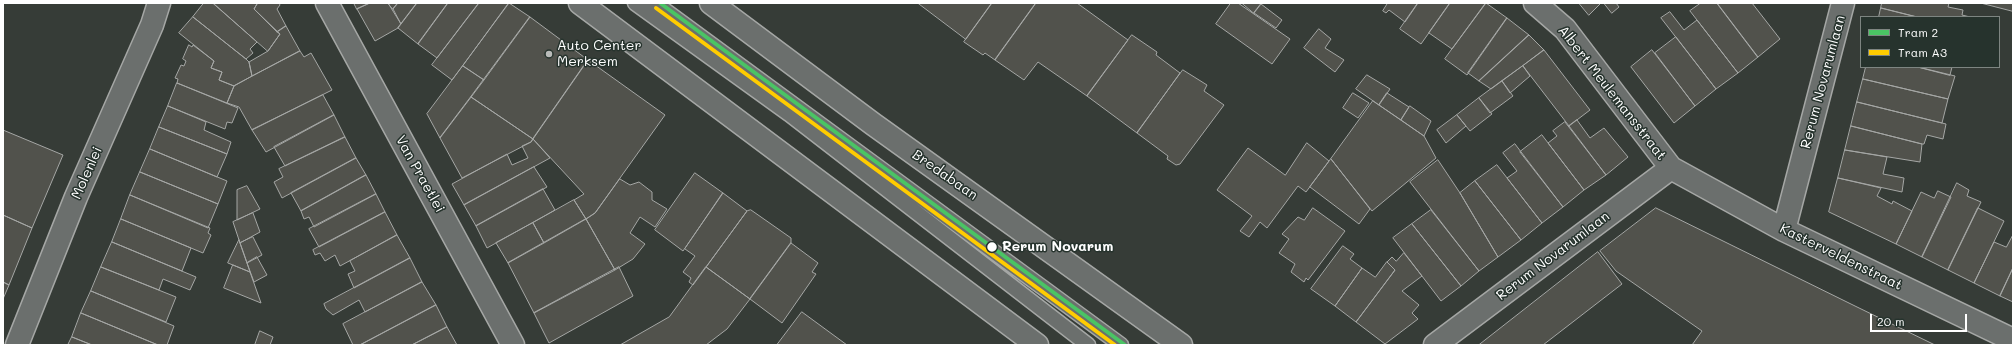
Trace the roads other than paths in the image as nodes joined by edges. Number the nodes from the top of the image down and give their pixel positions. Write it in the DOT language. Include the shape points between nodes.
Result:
graph roads {
  1 [pos="159,3"];
  2 [pos="327,3"];
  3 [pos="580,3"];
  4 [pos="635,3"];
  5 [pos="655,3"];
  6 [pos="711,3"];
  7 [pos="1534,3"];
  8 [pos="1843,3"];
  9 [pos="1671,168"];
  10 [pos="1784,230"];
  11 [pos="2013,340"];
  12 [pos="17,345"];
  13 [pos="513,345"];
  14 [pos="1037,345"];
  15 [pos="1088,345"];
  16 [pos="1121,345"];
  17 [pos="1182,345"];
  18 [pos="1434,345"];
  1 -- 12 [label="street, Molenlei" via="152,25 76,197"];
  2 -- 13 [label="street, Van Praetlei"];
  3 -- 14 [label="street"];
  4 -- 15 [label="lane" via="795,119"];
  5 -- 16 [label="lane"];
  6 -- 17 [label="street, Bredabaan" via="873,124"];
  7 -- 9 [label="street, Albert Meulemansstraat" via="1565,29"];
  8 -- 10 [label="street, Rerum Novarumlaan"];
  9 -- 10 [label="street, Kasterveldenstraat"];
  9 -- 18 [label="street, Rerum Novarumlaan"];
  10 -- 11 [label="street, Kasterveldenstraat"];
}
